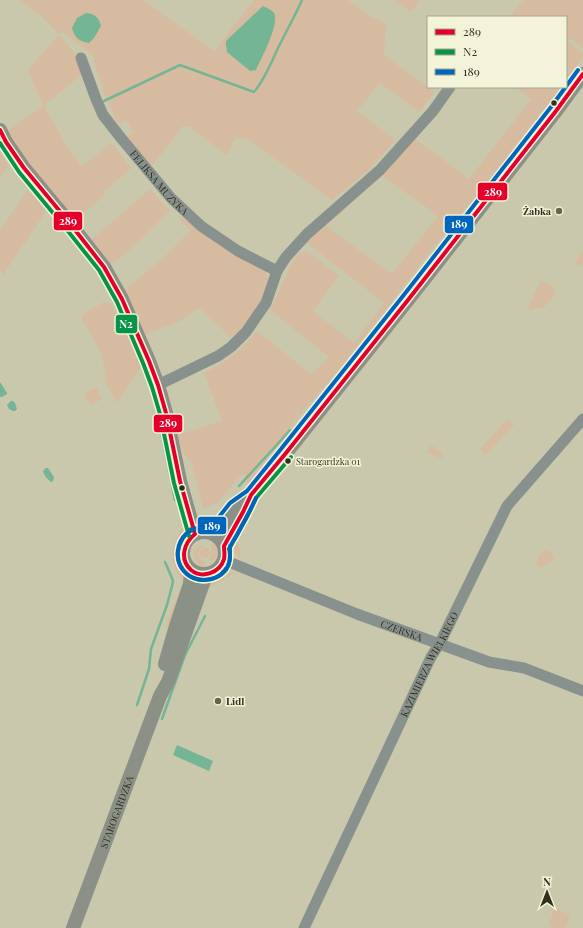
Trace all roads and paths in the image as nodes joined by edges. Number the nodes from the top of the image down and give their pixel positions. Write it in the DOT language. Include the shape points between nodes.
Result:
graph roads {
  1 [pos="81,58"];
  2 [pos="583,74"];
  3 [pos="449,88"];
  4 [pos="0,130"];
  5 [pos="277,271"];
  6 [pos="158,385"];
  7 [pos="583,419"];
  8 [pos="251,495"];
  9 [pos="195,534"];
  10 [pos="213,534"];
  11 [pos="224,546"];
  12 [pos="224,560"];
  13 [pos="191,570"];
  14 [pos="206,575"];
  15 [pos="440,644"];
  16 [pos="583,690"];
  17 [pos="160,696"];
  18 [pos="73,928"];
  19 [pos="304,928"];
  1 -- 5 [label="street, FELIKSA MUZYKA" via="103,115 171,198 201,226 238,251"];
  2 -- 8 [label="main road" via="408,300"];
  3 -- 5 [label="street" via="433,111 380,170 307,234 286,256"];
  4 -- 6 [label="main road" via="24,168 104,267 124,303"];
  5 -- 6 [label="street" via="266,303 246,332 231,347"];
  6 -- 9 [label="main road"];
  7 -- 15 [label="street, KAZIMIERZA WIELKIEGO" via="507,506"];
  8 -- 10 [label="main road" via="234,507"];
  8 -- 11 [label="main road"];
  9 -- 10 [label="main road"];
  9 -- 13 [label="main road" via="185,544 183,551 186,565"];
  10 -- 11 [label="main road"];
  11 -- 12 [label="main road"];
  12 -- 14 [label="main road" via="222,566"];
  12 -- 15 [label="street, CZERSKA" via="357,614"];
  13 -- 14 [label="main road"];
  13 -- 17 [label="main road, STAROGARDZKA" via="190,584 161,679"];
  14 -- 17 [label="main road, STAROGARDZKA" via="168,682"];
  15 -- 16 [label="street, CZERSKA" via="489,662 524,668"];
  15 -- 19 [label="street, KAZIMIERZA WIELKIEGO" via="431,657"];
  17 -- 18 [label="main road, STAROGARDZKA"];
}
